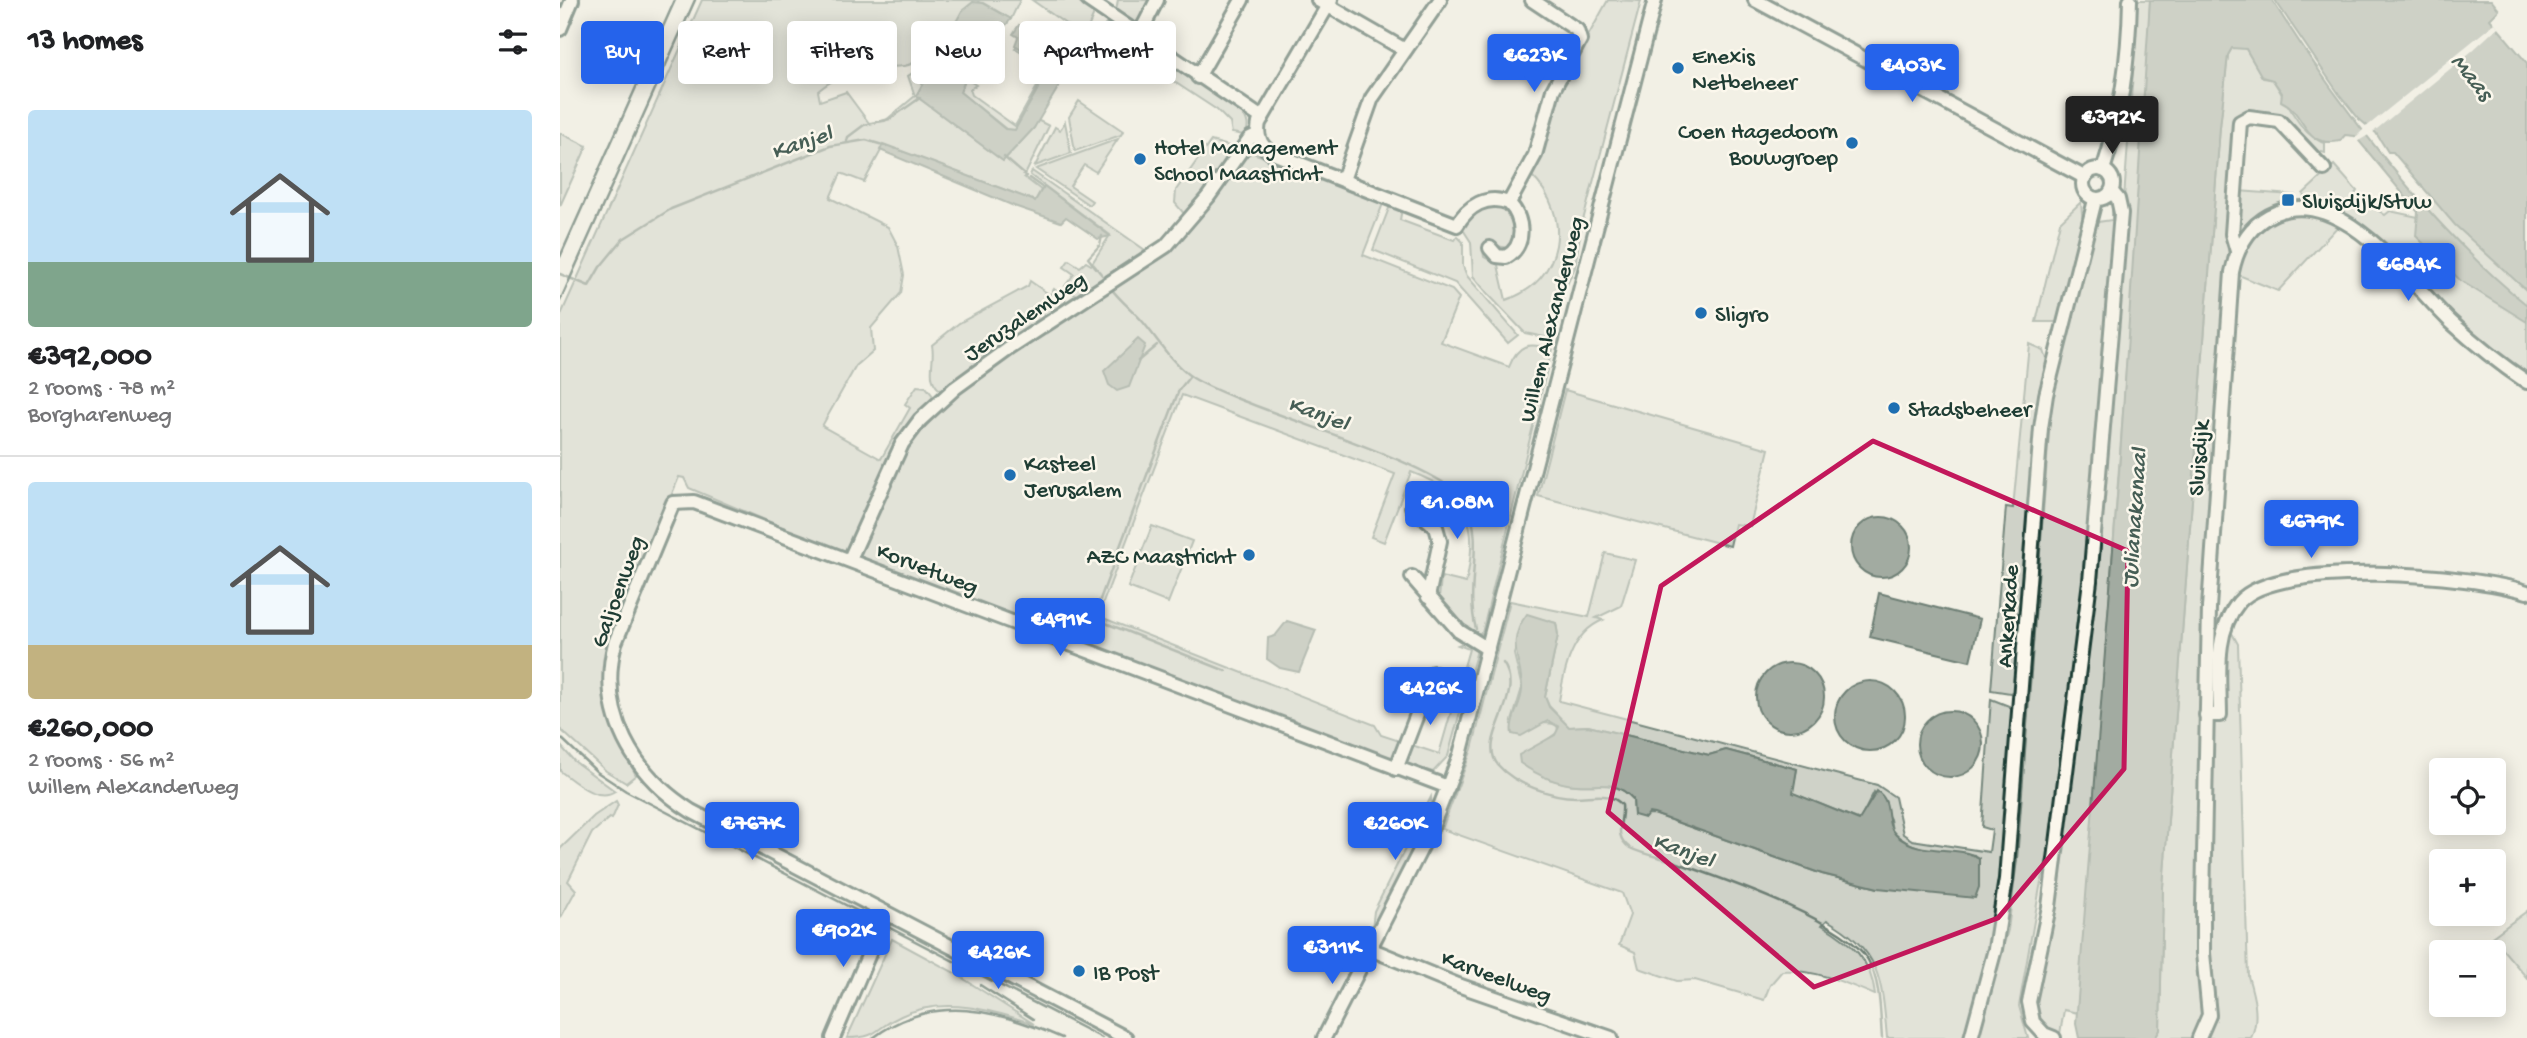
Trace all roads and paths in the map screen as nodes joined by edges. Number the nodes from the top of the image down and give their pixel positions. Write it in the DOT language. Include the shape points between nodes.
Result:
graph roads {
  1 [pos="572,0"];
  2 [pos="1088,0"];
  3 [pos="1157,0"];
  4 [pos="1242,0"];
  5 [pos="1440,0"];
  6 [pos="1532,0"];
  7 [pos="1655,0"];
  8 [pos="1755,0"];
  9 [pos="2130,0"];
  10 [pos="1326,2"];
  11 [pos="1109,6"];
  12 [pos="1125,21"];
  13 [pos="1146,21"];
  14 [pos="560,29"];
  15 [pos="1405,50"];
  16 [pos="1176,61"];
  17 [pos="1198,77"];
  18 [pos="1262,118"];
  19 [pos="1258,134"];
  20 [pos="2324,169"];
  21 [pos="2103,170"];
  22 [pos="2084,177"];
  23 [pos="1343,180"];
  24 [pos="2112,192"];
  25 [pos="2095,200"];
  26 [pos="1509,203"];
  27 [pos="1490,248"];
  28 [pos="2237,251"];
  29 [pos="2527,382"];
  30 [pos="678,500"];
  31 [pos="1412,507"];
  32 [pos="850,559"];
  33 [pos="1412,577"];
  34 [pos="2527,592"];
  35 [pos="1428,597"];
  36 [pos="1488,649"];
  37 [pos="1433,673"];
  38 [pos="2206,716"];
  39 [pos="1396,769"];
  40 [pos="1448,787"];
  41 [pos="886,914"];
  42 [pos="1370,949"];
  43 [pos="833,1038"];
  44 [pos="1126,1038"];
  45 [pos="1324,1038"];
  46 [pos="1611,1038"];
  47 [pos="1971,1038"];
  48 [pos="2054,1038"];
  49 [pos="2199,1038"];
  1 -- 14 [label="street"];
  2 -- 11 [label="street"];
  3 -- 13 [label="street"];
  4 -- 17 [label="street"];
  5 -- 15 [label="street"];
  6 -- 26 [label="street" via="1577,30 1580,40 1553,90 1535,155"];
  7 -- 36 [label="street, Willem Alexanderweg"];
  8 -- 22 [label="street"];
  9 -- 21 [label="street" via="2123,78"];
  10 -- 15 [label="street"];
  10 -- 18 [label="street"];
  11 -- 12 [label="street"];
  15 -- 23 [label="street" via="1372,98"];
  16 -- 17 [label="street"];
  17 -- 18 [label="street"];
  18 -- 19 [label="street"];
  19 -- 23 [label="street" via="1270,152"];
  19 -- 32 [label="street, Jeruzalemweg" via="1250,138 1166,246 1010,348 920,420 902,443"];
  20 -- 28 [label="street" via="2279,121 2249,117 2240,122 2232,234"];
  21 -- 22 [label="street" via="2091,170"];
  21 -- 24 [label="street" via="2112,177"];
  22 -- 25 [label="street" via="2084,191"];
  23 -- 26 [label="street" via="1457,225 1478,203"];
  24 -- 25 [label="street"];
  24 -- 48 [label="street" via="2120,213 2092,568 2049,907 2029,1002 2033,1022"];
  25 -- 47 [label="street, Ankerkade" via="2041,428 2006,879 1995,949"];
  26 -- 27 [label="street" via="1520,225 1520,242 1506,257 1497,256"];
  28 -- 29 [label="street, Sluisdijk" via="2261,221 2284,210 2306,207 2333,215 2368,238 2465,335"];
  28 -- 38 [label="street, Sluisdijk" via="2213,530"];
  30 -- 32 [label="street, Korvetweg"];
  30 -- 41 [label="street, Galjoenweg" via="665,517 613,651 613,703 626,746 645,774 678,803"];
  31 -- 35 [label="street" via="1436,527 1440,541"];
  32 -- 39 [label="street, Korvetweg"];
  33 -- 35 [label="street"];
  34 -- 38 [label="street" via="2477,580 2414,575 2289,578 2259,586 2240,601 2227,622 2221,643 2220,715"];
  35 -- 36 [label="street" via="1459,631"];
  36 -- 40 [label="street, Willem Alexanderweg"];
  37 -- 39 [label="street"];
  38 -- 49 [label="street, Sluisdijk" via="2203,953 2209,1018"];
  39 -- 40 [label="street, Korvetweg"];
  40 -- 42 [label="street, Willem Alexanderweg"];
  41 -- 43 [label="street"];
  41 -- 44 [label="street, Galjoenweg"];
  42 -- 45 [label="street, Willem Alexanderweg"];
  42 -- 46 [label="street, Karveelweg"];
}
